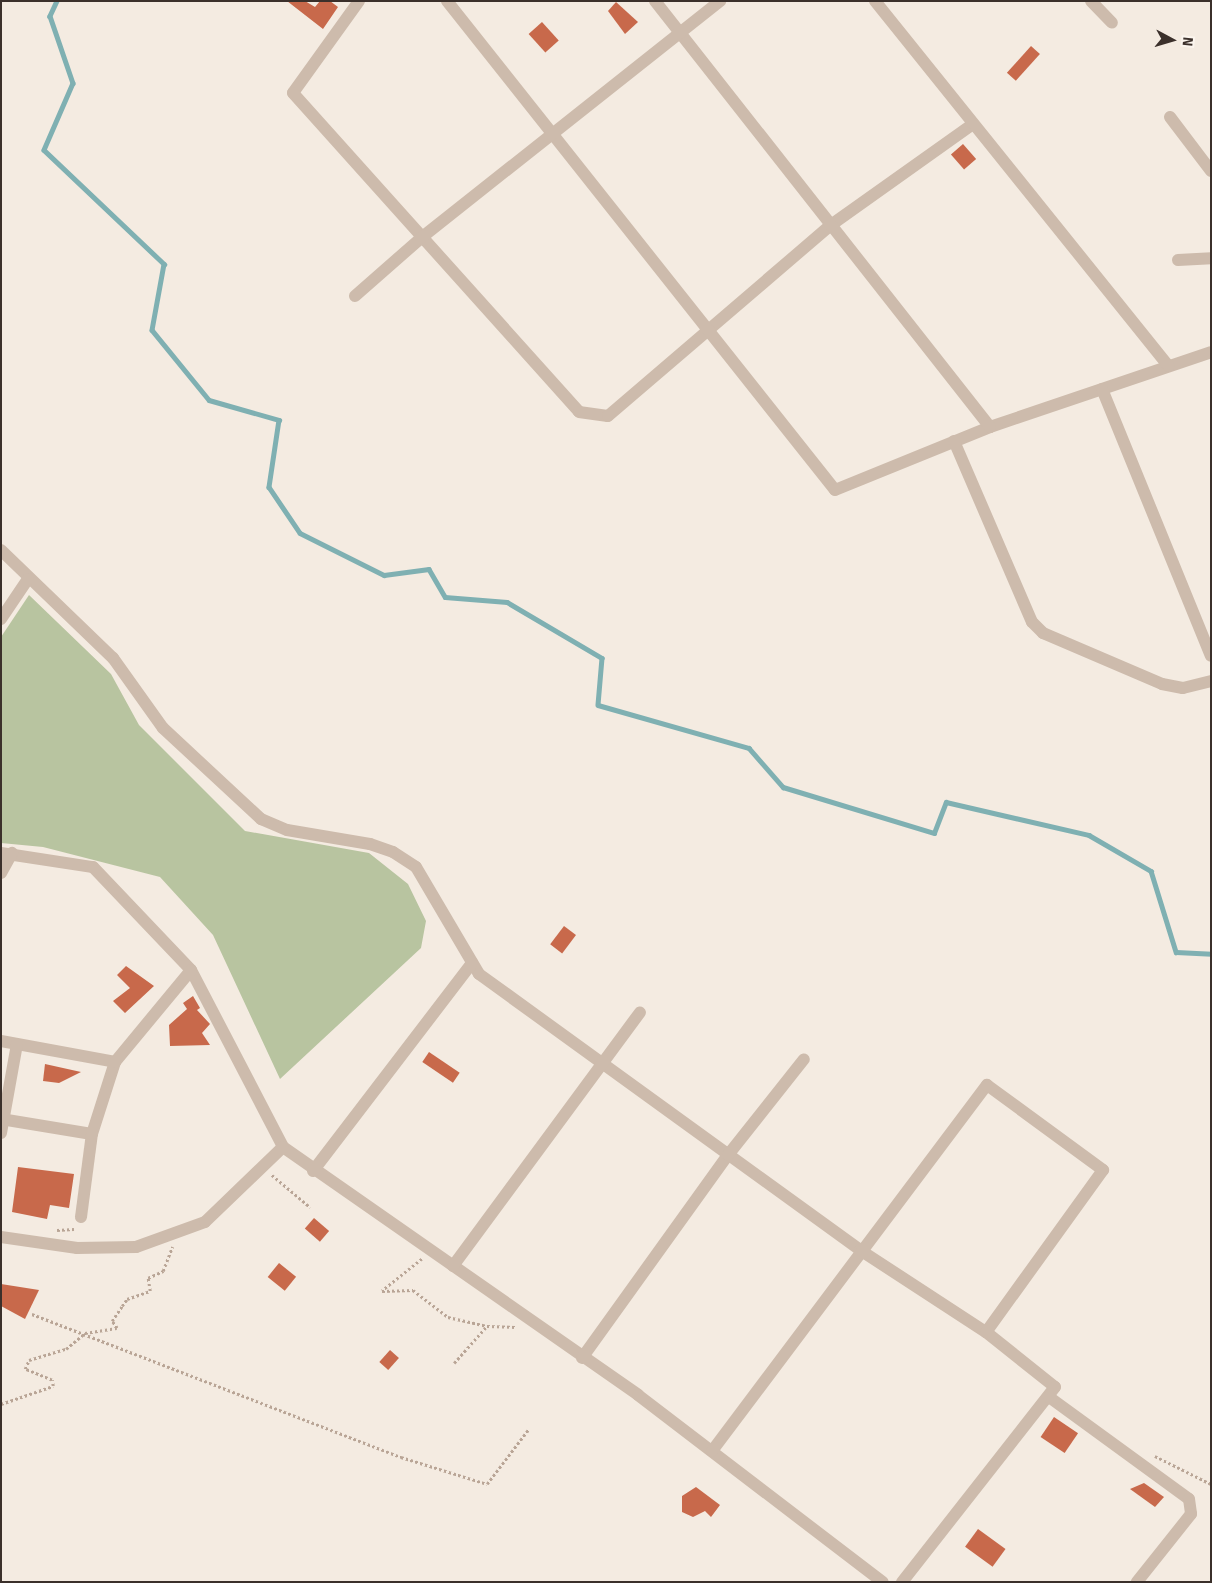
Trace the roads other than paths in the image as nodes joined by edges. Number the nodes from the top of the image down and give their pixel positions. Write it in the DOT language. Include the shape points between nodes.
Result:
graph roads {
  1 [pos="447,1"];
  2 [pos="654,1"];
  3 [pos="720,1"];
  4 [pos="874,1"];
  5 [pos="1091,1"];
  6 [pos="354,3"];
  7 [pos="1112,23"];
  8 [pos="680,33"];
  9 [pos="1170,117"];
  10 [pos="973,124"];
  11 [pos="552,134"];
  12 [pos="1211,172"];
  13 [pos="831,225"];
  14 [pos="421,238"];
  15 [pos="1211,258"];
  16 [pos="1178,260"];
  17 [pos="355,296"];
  18 [pos="708,330"];
  19 [pos="1211,352"];
  20 [pos="1168,366"];
  21 [pos="1102,388"];
  22 [pos="990,427"];
  23 [pos="954,441"];
  24 [pos="1,550"];
  25 [pos="28,579"];
  26 [pos="1,618"];
  27 [pos="1211,656"];
  28 [pos="1211,681"];
  29 [pos="7,853"];
  30 [pos="1,873"];
  31 [pos="472,962"];
  32 [pos="191,970"];
  33 [pos="640,1012"];
  34 [pos="1,1041"];
  35 [pos="17,1044"];
  36 [pos="804,1059"];
  37 [pos="599,1061"];
  38 [pos="115,1062"];
  39 [pos="3,1119"];
  40 [pos="1,1133"];
  41 [pos="92,1134"];
  42 [pos="283,1147"];
  43 [pos="728,1155"];
  44 [pos="313,1172"];
  45 [pos="81,1218"];
  46 [pos="1,1237"];
  47 [pos="860,1250"];
  48 [pos="453,1266"];
  49 [pos="986,1332"];
  50 [pos="582,1358"];
  51 [pos="1048,1397"];
  52 [pos="712,1451"];
  53 [pos="883,1582"];
  54 [pos="902,1582"];
  55 [pos="1137,1582"];
  1 -- 11 [label="street"];
  2 -- 8 [label="street"];
  3 -- 8 [label="street"];
  4 -- 10 [label="street"];
  5 -- 7 [label="street"];
  6 -- 14 [label="street" via="293,93"];
  8 -- 11 [label="street"];
  8 -- 13 [label="street"];
  9 -- 12 [label="street"];
  10 -- 13 [label="street"];
  10 -- 20 [label="street"];
  11 -- 14 [label="street"];
  11 -- 18 [label="street"];
  13 -- 18 [label="street"];
  13 -- 22 [label="street"];
  14 -- 17 [label="street"];
  14 -- 18 [label="street" via="579,412 608,416"];
  15 -- 16 [label="street"];
  18 -- 23 [label="street" via="835,490"];
  19 -- 20 [label="street"];
  20 -- 21 [label="street"];
  21 -- 22 [label="street"];
  21 -- 27 [label="street"];
  22 -- 23 [label="street"];
  23 -- 28 [label="street" via="1032,622 1043,633 1162,684 1183,688"];
  24 -- 25 [label="street"];
  25 -- 26 [label="street"];
  25 -- 31 [label="street" via="113,658 163,728 261,819 287,830 370,844 393,852 416,867"];
  29 -- 30 [label="street"];
  29 -- 32 [label="street" via="93,867"];
  31 -- 37 [label="street" via="479,974"];
  31 -- 44 [label="street"];
  32 -- 38 [label="street"];
  32 -- 42 [label="street"];
  33 -- 37 [label="street"];
  34 -- 35 [label="street"];
  35 -- 38 [label="street"];
  35 -- 39 [label="street"];
  36 -- 43 [label="street"];
  37 -- 43 [label="street"];
  37 -- 48 [label="street"];
  38 -- 41 [label="street"];
  39 -- 40 [label="street"];
  39 -- 41 [label="street"];
  41 -- 45 [label="street"];
  42 -- 44 [label="street"];
  42 -- 46 [label="street" via="205,1222 136,1247 77,1248"];
  43 -- 47 [label="street"];
  43 -- 50 [label="street"];
  44 -- 48 [label="street"];
  47 -- 49 [label="street"];
  47 -- 49 [label="street" via="987,1085 1103,1170"];
  47 -- 52 [label="street"];
  48 -- 50 [label="street"];
  49 -- 51 [label="street" via="1056,1387"];
  50 -- 52 [label="street"];
  51 -- 54 [label="street"];
  51 -- 55 [label="street" via="1189,1499 1191,1514"];
  52 -- 53 [label="street"];
}
